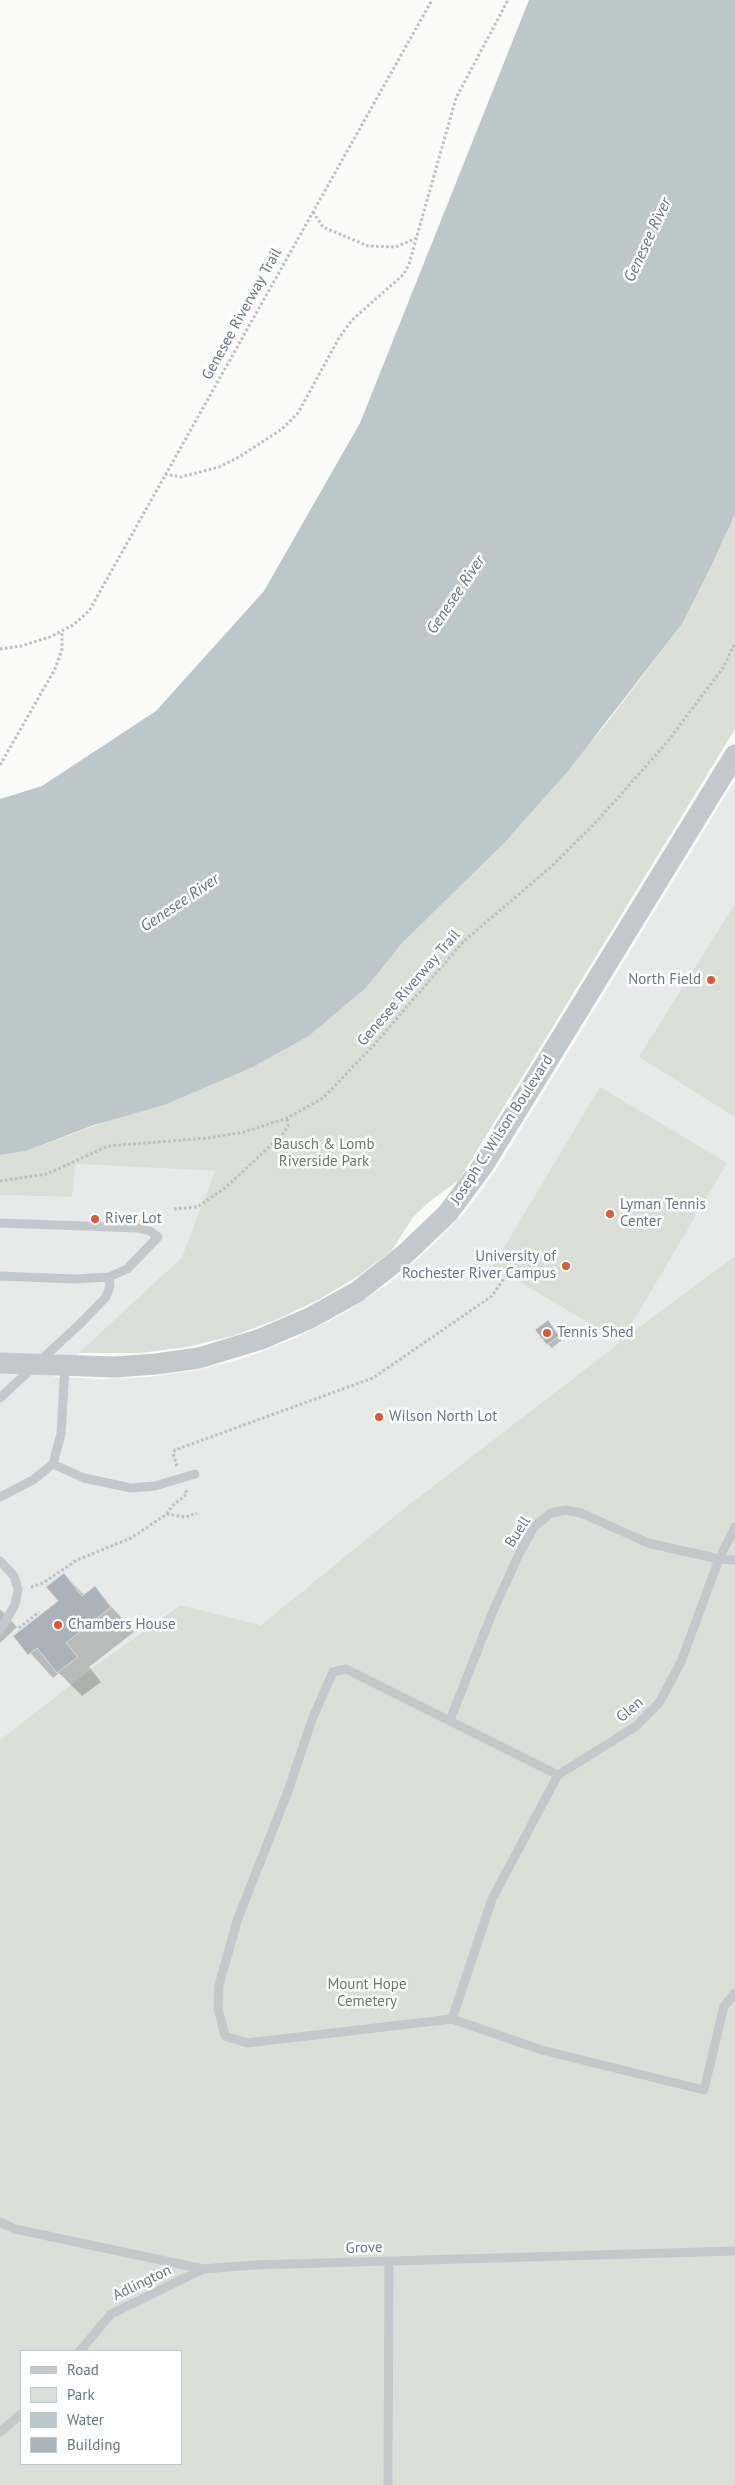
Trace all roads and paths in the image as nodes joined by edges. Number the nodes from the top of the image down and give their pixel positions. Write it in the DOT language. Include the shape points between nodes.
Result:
graph roads {
  1 [pos="432,0"];
  2 [pos="508,0"];
  3 [pos="313,212"];
  4 [pos="416,238"];
  5 [pos="165,474"];
  6 [pos="62,631"];
  7 [pos="735,643"];
  8 [pos="0,649"];
  9 [pos="735,755"];
  10 [pos="0,765"];
  11 [pos="286,1118"];
  12 [pos="0,1181"];
  13 [pos="174,1209"];
  14 [pos="0,1223"];
  15 [pos="507,1274"];
  16 [pos="0,1276"];
  17 [pos="109,1277"];
  18 [pos="0,1363"];
  19 [pos="65,1366"];
  20 [pos="0,1398"];
  21 [pos="53,1464"];
  22 [pos="195,1474"];
  23 [pos="182,1478"];
  24 [pos="0,1497"];
  25 [pos="197,1513"];
  26 [pos="167,1514"];
  27 [pos="735,1527"];
  28 [pos="719,1559"];
  29 [pos="735,1560"];
  30 [pos="0,1561"];
  31 [pos="18,1589"];
  32 [pos="0,1630"];
  33 [pos="450,1720"];
  34 [pos="558,1775"];
  35 [pos="735,1993"];
  36 [pos="452,2019"];
  37 [pos="0,2222"];
  38 [pos="735,2251"];
  39 [pos="388,2261"];
  40 [pos="203,2269"];
  41 [pos="81,2350"];
  42 [pos="20,2415"];
  43 [pos="0,2432"];
  44 [pos="388,2485"];
  1 -- 3 [label="path, Genesee Riverway Trail"];
  2 -- 4 [label="path" via="456,98"];
  3 -- 4 [label="path" via="323,228 368,246 396,247"];
  3 -- 5 [label="path, Genesee Riverway Trail"];
  4 -- 5 [label="path" via="404,274 352,320 298,413 282,429 219,467 181,478"];
  5 -- 6 [label="path, Genesee Riverway Trail" via="89,611"];
  6 -- 8 [label="path, Genesee Riverway Trail" via="36,642"];
  6 -- 10 [label="path" via="62,649 55,670"];
  7 -- 11 [label="path, Genesee Riverway Trail" via="723,668 664,746 597,821 463,942 331,1091 306,1109"];
  9 -- 19 [label="street, Joseph C. Wilson Boulevard" via="484,1164 448,1213 406,1254 356,1292 310,1318 261,1339 178,1361 135,1366"];
  11 -- 12 [label="path, Genesee Riverway Trail" via="220,1137 108,1146 47,1174"];
  11 -- 13 [label="path" via="288,1126 282,1135 225,1188 197,1207"];
  14 -- 17 [label="lane" via="138,1228 158,1237 127,1269"];
  15 -- 23 [label="path" via="492,1296 373,1378 175,1450 174,1458"];
  16 -- 17 [label="lane"];
  17 -- 20 [label="lane, bridge" via="106,1297"];
  18 -- 19 [label="street, Joseph C. Wilson Boulevard"];
  19 -- 21 [label="lane" via="61,1434"];
  21 -- 23 [label="lane" via="84,1478 122,1487 148,1488"];
  21 -- 24 [label="lane" via="33,1480"];
  22 -- 23 [label="lane"];
  23 -- 26 [label="path" via="187,1494"];
  25 -- 26 [label="path" via="186,1517"];
  26 -- 31 [label="path" via="130,1538 77,1560 43,1583"];
  27 -- 28 [label="lane, Glen"];
  28 -- 29 [label="lane, Buell"];
  28 -- 33 [label="lane, Buell" via="648,1543 581,1513 566,1510 551,1513 534,1526 520,1552"];
  28 -- 34 [label="lane, Glen" via="681,1662 659,1704 635,1727"];
  30 -- 31 [label="lane" via="14,1576"];
  31 -- 32 [label="lane" via="15,1605"];
  33 -- 34 [label="lane"];
  33 -- 36 [label="lane" via="346,1669 333,1672 238,1918 222,1970 218,2008 225,2036 247,2043"];
  34 -- 36 [label="lane" via="492,1899"];
  35 -- 36 [label="lane" via="724,2006 704,2090 542,2050"];
  37 -- 40 [label="lane, Grove" via="15,2229"];
  38 -- 39 [label="lane, Grove"];
  39 -- 40 [label="lane, Grove"];
  39 -- 44 [label="lane"];
  40 -- 41 [label="lane, Adlington" via="111,2314"];
  42 -- 43 [label="lane"];
}
